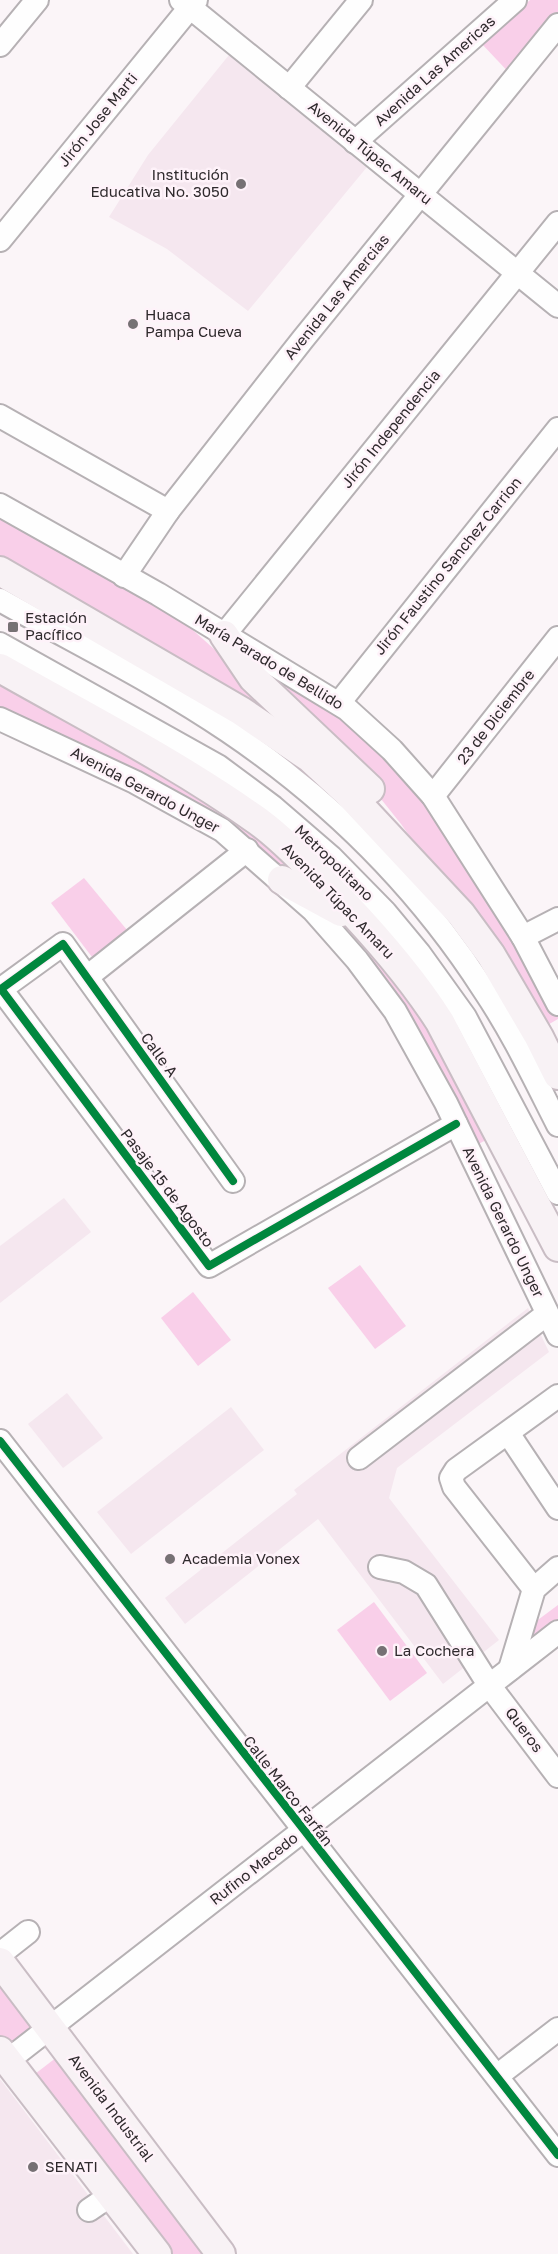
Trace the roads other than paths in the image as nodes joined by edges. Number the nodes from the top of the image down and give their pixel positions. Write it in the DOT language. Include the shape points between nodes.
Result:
graph roads {
  1 [pos="37,0"];
  2 [pos="361,0"];
  3 [pos="515,0"];
  4 [pos="189,2"];
  5 [pos="558,25"];
  6 [pos="0,45"];
  7 [pos="290,88"];
  8 [pos="355,141"];
  9 [pos="422,194"];
  10 [pos="558,223"];
  11 [pos="0,240"];
  12 [pos="518,273"];
  13 [pos="558,306"];
  14 [pos="0,416"];
  15 [pos="558,429"];
  16 [pos="0,505"];
  17 [pos="168,511"];
  18 [pos="0,572"];
  19 [pos="124,576"];
  20 [pos="0,600"];
  21 [pos="224,635"];
  22 [pos="0,644"];
  23 [pos="554,652"];
  24 [pos="0,668"];
  25 [pos="339,703"];
  26 [pos="0,719"];
  27 [pos="433,796"];
  28 [pos="247,850"];
  29 [pos="282,880"];
  30 [pos="461,914"];
  31 [pos="558,919"];
  32 [pos="368,927"];
  33 [pos="523,937"];
  34 [pos="63,944"];
  35 [pos="87,977"];
  36 [pos="558,1004"];
  37 [pos="549,1032"];
  38 [pos="558,1075"];
  39 [pos="456,1124"];
  40 [pos="558,1125"];
  41 [pos="233,1181"];
  42 [pos="558,1193"];
  43 [pos="551,1230"];
  44 [pos="558,1247"];
  45 [pos="547,1314"];
  46 [pos="558,1335"];
  47 [pos="558,1396"];
  48 [pos="508,1433"];
  49 [pos="0,1441"];
  50 [pos="359,1458"];
  51 [pos="558,1508"];
  52 [pos="380,1567"];
  53 [pos="558,1568"];
  54 [pos="534,1589"];
  55 [pos="558,1632"];
  56 [pos="510,1669"];
  57 [pos="489,1685"];
  58 [pos="558,1776"];
  59 [pos="303,1831"];
  60 [pos="28,1932"];
  61 [pos="0,1954"];
  62 [pos="0,1962"];
  63 [pos="41,2011"];
  64 [pos="558,2029"];
  65 [pos="4,2056"];
  66 [pos="497,2076"];
  67 [pos="558,2156"];
  68 [pos="158,2254"];
  69 [pos="220,2254"];
  1 -- 6 [label="street"];
  2 -- 7 [label="street"];
  3 -- 8 [label="street, Avenida Las Americas"];
  4 -- 7 [label="street, Avenida Túpac Amaru"];
  4 -- 11 [label="street, Jirón Jose Marti"];
  5 -- 9 [label="street, Avenida Las Amercias"];
  7 -- 8 [label="street, Avenida Túpac Amaru"];
  8 -- 9 [label="street, Avenida Túpac Amaru"];
  9 -- 12 [label="street, Avenida Túpac Amaru"];
  9 -- 17 [label="street, Avenida Las Amercias"];
  10 -- 12 [label="street, Jirón Independencia"];
  12 -- 13 [label="street, Avenida Túpac Amaru"];
  12 -- 21 [label="street, Jirón Independencia"];
  14 -- 17 [label="street"];
  15 -- 25 [label="street, Jirón Faustino Sanchez Carrion"];
  16 -- 19 [label="street, María Parado de Bellido"];
  17 -- 19 [label="street, Avenida Las Amercias"];
  18 -- 30 [label="main road" via="241,711 310,758"];
  19 -- 21 [label="street, María Parado de Bellido"];
  20 -- 40 [label="street" via="215,722 299,783 354,831 420,902 469,967 514,1040"];
  21 -- 25 [label="street, María Parado de Bellido"];
  21 -- 30 [label="main road" via="252,678 362,780"];
  22 -- 42 [label="street, Metropolitano" via="218,766 331,857 385,912 448,992 486,1053"];
  23 -- 27 [label="street, 23 de Diciembre"];
  24 -- 32 [label="main road, Avenida Túpac Amaru" via="165,762 258,822"];
  25 -- 27 [label="street, María Parado de Bellido" via="392,750"];
  26 -- 28 [label="street, Avenida Gerardo Unger" via="190,811"];
  27 -- 33 [label="street, María Parado de Bellido"];
  28 -- 29 [label="street, Avenida Gerardo Unger"];
  28 -- 35 [label="street"];
  29 -- 32 [label="main road"];
  29 -- 39 [label="street, Avenida Gerardo Unger" via="313,910 386,998"];
  30 -- 37 [label="main road"];
  31 -- 33 [label="street"];
  32 -- 43 [label="main road, Avenida Túpac Amaru" via="422,992"];
  33 -- 36 [label="street, María Parado de Bellido"];
  34 -- 35 [label="street, Calle A"];
  34 -- 39 [label="street, Pasaje 15 de Agosto" via="1,989 209,1266"];
  35 -- 41 [label="street, Calle A"];
  37 -- 38 [label="main road"];
  39 -- 45 [label="street, Avenida Gerardo Unger"];
  43 -- 44 [label="main road, Avenida Túpac Amaru"];
  45 -- 46 [label="street, Avenida Gerardo Unger"];
  45 -- 50 [label="street"];
  47 -- 48 [label="street"];
  48 -- 51 [label="street"];
  48 -- 54 [label="street" via="456,1470 451,1482"];
  49 -- 59 [label="street, Calle Marco Farfán"];
  52 -- 57 [label="street, Queros" via="404,1572 426,1585"];
  53 -- 54 [label="street"];
  54 -- 56 [label="street"];
  55 -- 56 [label="street, Rufino Macedo"];
  56 -- 57 [label="street, Rufino Macedo"];
  57 -- 58 [label="street, Queros"];
  57 -- 59 [label="street, Rufino Macedo"];
  59 -- 63 [label="street, Rufino Macedo"];
  59 -- 66 [label="street, Calle Marco Farfán"];
  60 -- 61 [label="street"];
  62 -- 63 [label="main road, Avenida Industrial"];
  63 -- 65 [label="street, Rufino Macedo"];
  63 -- 69 [label="main road, Avenida Industrial"];
  64 -- 66 [label="street"];
  65 -- 68 [label="main road" via="100,2202"];
  66 -- 67 [label="street, Calle Marco Farfán"];
}
